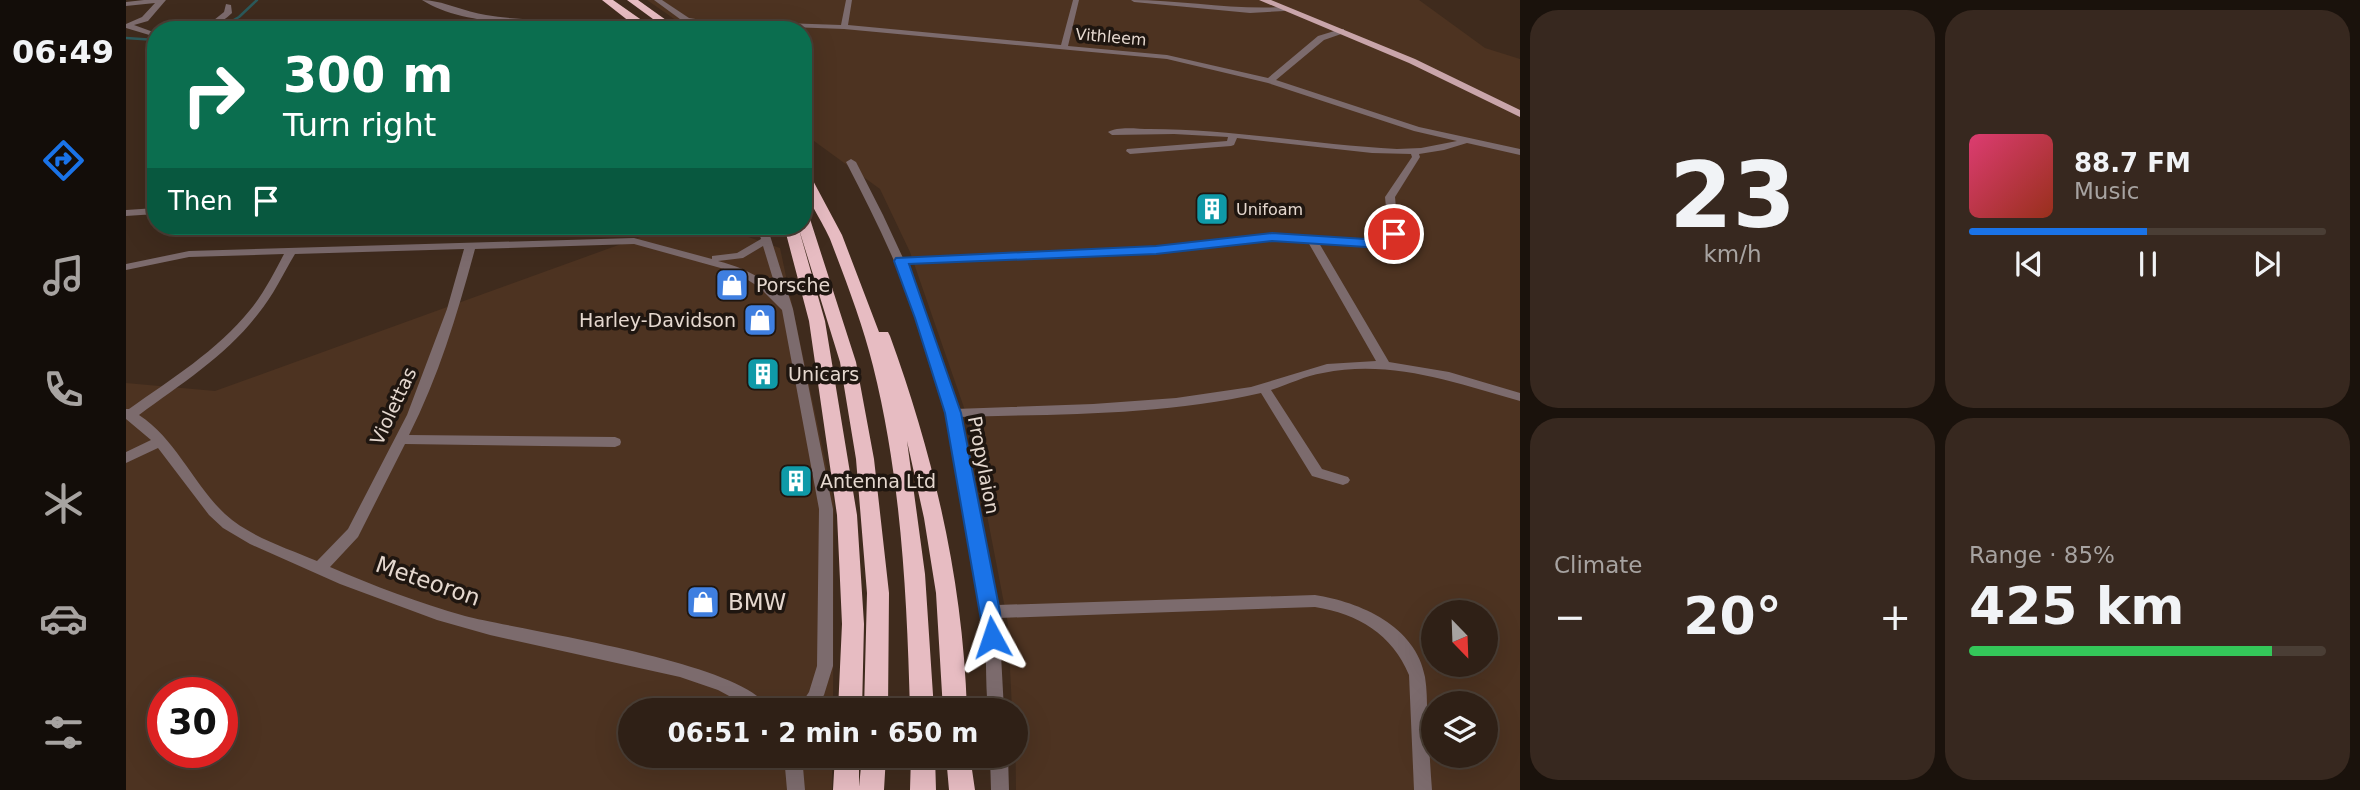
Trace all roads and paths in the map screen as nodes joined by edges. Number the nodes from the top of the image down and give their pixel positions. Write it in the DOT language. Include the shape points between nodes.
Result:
graph roads {
  1 [pos="167,0"];
  2 [pos="425,0"];
  3 [pos="592,0"];
  4 [pos="607,0"];
  5 [pos="635,0"];
  6 [pos="657,0"];
  7 [pos="849,0"];
  8 [pos="1076,0"];
  9 [pos="1134,0"];
  10 [pos="1263,0"];
  11 [pos="1275,0"];
  12 [pos="160,1"];
  13 [pos="126,4"];
  14 [pos="228,5"];
  15 [pos="1284,9"];
  16 [pos="215,21"];
  17 [pos="572,21"];
  18 [pos="594,21"];
  19 [pos="634,21"];
  20 [pos="663,21"];
  21 [pos="709,21"];
  22 [pos="128,26"];
  23 [pos="812,26"];
  24 [pos="844,27"];
  25 [pos="1341,31"];
  26 [pos="147,32"];
  27 [pos="1064,47"];
  28 [pos="1270,81"];
  29 [pos="1520,108"];
  30 [pos="1520,114"];
  31 [pos="1111,132"];
  32 [pos="1233,135"];
  33 [pos="1464,141"];
  34 [pos="1130,151"];
  35 [pos="1414,151"];
  36 [pos="1520,152"];
  37 [pos="851,163"];
  38 [pos="812,190"];
  39 [pos="147,212"];
  40 [pos="126,213"];
  41 [pos="765,235"];
  42 [pos="793,235"];
  43 [pos="808,235"];
  44 [pos="1311,238"];
  45 [pos="767,240"];
  46 [pos="470,247"];
  47 [pos="291,251"];
  48 [pos="698,257"];
  49 [pos="847,260"];
  50 [pos="901,261"];
  51 [pos="126,267"];
  52 [pos="825,286"];
  53 [pos="787,309"];
  54 [pos="1385,366"];
  55 [pos="1264,388"];
  56 [pos="1520,397"];
  57 [pos="128,413"];
  58 [pos="953,413"];
  59 [pos="401,439"];
  60 [pos="159,442"];
  61 [pos="615,442"];
  62 [pos="126,458"];
  63 [pos="841,473"];
  64 [pos="1343,480"];
  65 [pos="321,567"];
  66 [pos="990,612"];
  67 [pos="747,698"];
  68 [pos="814,698"];
  69 [pos="850,698"];
  70 [pos="876,698"];
  71 [pos="922,698"];
  72 [pos="954,698"];
  73 [pos="995,698"];
  74 [pos="794,768"];
  75 [pos="847,768"];
  76 [pos="873,768"];
  77 [pos="923,768"];
  78 [pos="959,768"];
  79 [pos="999,768"];
  80 [pos="796,790"];
  81 [pos="846,790"];
  82 [pos="872,790"];
  83 [pos="923,790"];
  84 [pos="960,790"];
  85 [pos="1000,790"];
  86 [pos="1423,790"];
  1 -- 12 [label="street"];
  2 -- 17 [label="street" via="474,16"];
  3 -- 18 [label="highway" via="608,11"];
  4 -- 19 [label="highway"];
  5 -- 20 [label="highway"];
  6 -- 21 [label="street, Vithleem" via="687,20"];
  7 -- 24 [label="street"];
  8 -- 27 [label="street"];
  9 -- 15 [label="street" via="1250,11"];
  10 -- 15 [label="main road"];
  11 -- 29 [label="main road" via="1416,57"];
  12 -- 13 [label="street"];
  12 -- 22 [label="street" via="148,18"];
  14 -- 16 [label="street" via="224,17"];
  15 -- 25 [label="main road"];
  22 -- 26 [label="street"];
  23 -- 24 [label="street, Vithleem"];
  24 -- 27 [label="street, Vithleem"];
  25 -- 28 [label="street" via="1321,38"];
  25 -- 30 [label="main road"];
  27 -- 28 [label="street, Vithleem" via="1167,57"];
  28 -- 33 [label="street, Vithleem"];
  31 -- 32 [label="street"];
  32 -- 34 [label="street" via="1231,143"];
  32 -- 35 [label="street"];
  33 -- 35 [label="street"];
  33 -- 36 [label="street, Vithleem"];
  35 -- 44 [label="street" via="1416,157 1390,197 1394,240 1382,244"];
  37 -- 50 [label="street, Propylaion"];
  38 -- 49 [label="highway"];
  39 -- 40 [label="street"];
  41 -- 45 [label="street"];
  42 -- 63 [label="highway" via="817,321"];
  43 -- 52 [label="highway"];
  44 -- 50 [label="street"];
  44 -- 54 [label="street"];
  45 -- 48 [label="street" via="739,256"];
  45 -- 53 [label="street"];
  46 -- 47 [label="street"];
  46 -- 48 [label="street" via="634,241"];
  46 -- 59 [label="street, Violettas" via="430,376"];
  47 -- 51 [label="street" via="178,255"];
  47 -- 57 [label="street" via="264,298 238,330 210,356"];
  48 -- 53 [label="street" via="746,274"];
  49 -- 71 [label="highway" via="871,335 899,454 918,599"];
  49 -- 72 [label="highway" via="872,310 901,389 929,486 949,620"];
  50 -- 58 [label="street, Propylaion"];
  52 -- 63 [label="highway"];
  52 -- 70 [label="highway" via="848,362 866,468 878,593"];
  53 -- 68 [label="street" via="825,509 825,666"];
  54 -- 55 [label="street" via="1317,370"];
  54 -- 56 [label="street" via="1451,376"];
  55 -- 58 [label="street" via="1152,404"];
  55 -- 64 [label="street" via="1317,473"];
  57 -- 60 [label="street, Meteoron" via="145,424"];
  58 -- 66 [label="street, Propylaion"];
  59 -- 61 [label="street"];
  59 -- 65 [label="street, Violettas" via="353,533"];
  60 -- 62 [label="street"];
  60 -- 65 [label="street, Meteoron" via="223,520 255,540"];
  63 -- 69 [label="highway" via="852,575"];
  65 -- 67 [label="street, Meteoron" via="440,615 706,678"];
  66 -- 73 [label="street, Propylaion"];
  66 -- 86 [label="street" via="1315,601 1352,609 1382,626 1410,658 1416,676"];
  74 -- 80 [label="street"];
  75 -- 81 [label="highway"];
  76 -- 82 [label="highway"];
  77 -- 83 [label="highway"];
  78 -- 84 [label="highway"];
  79 -- 85 [label="street"];
}
